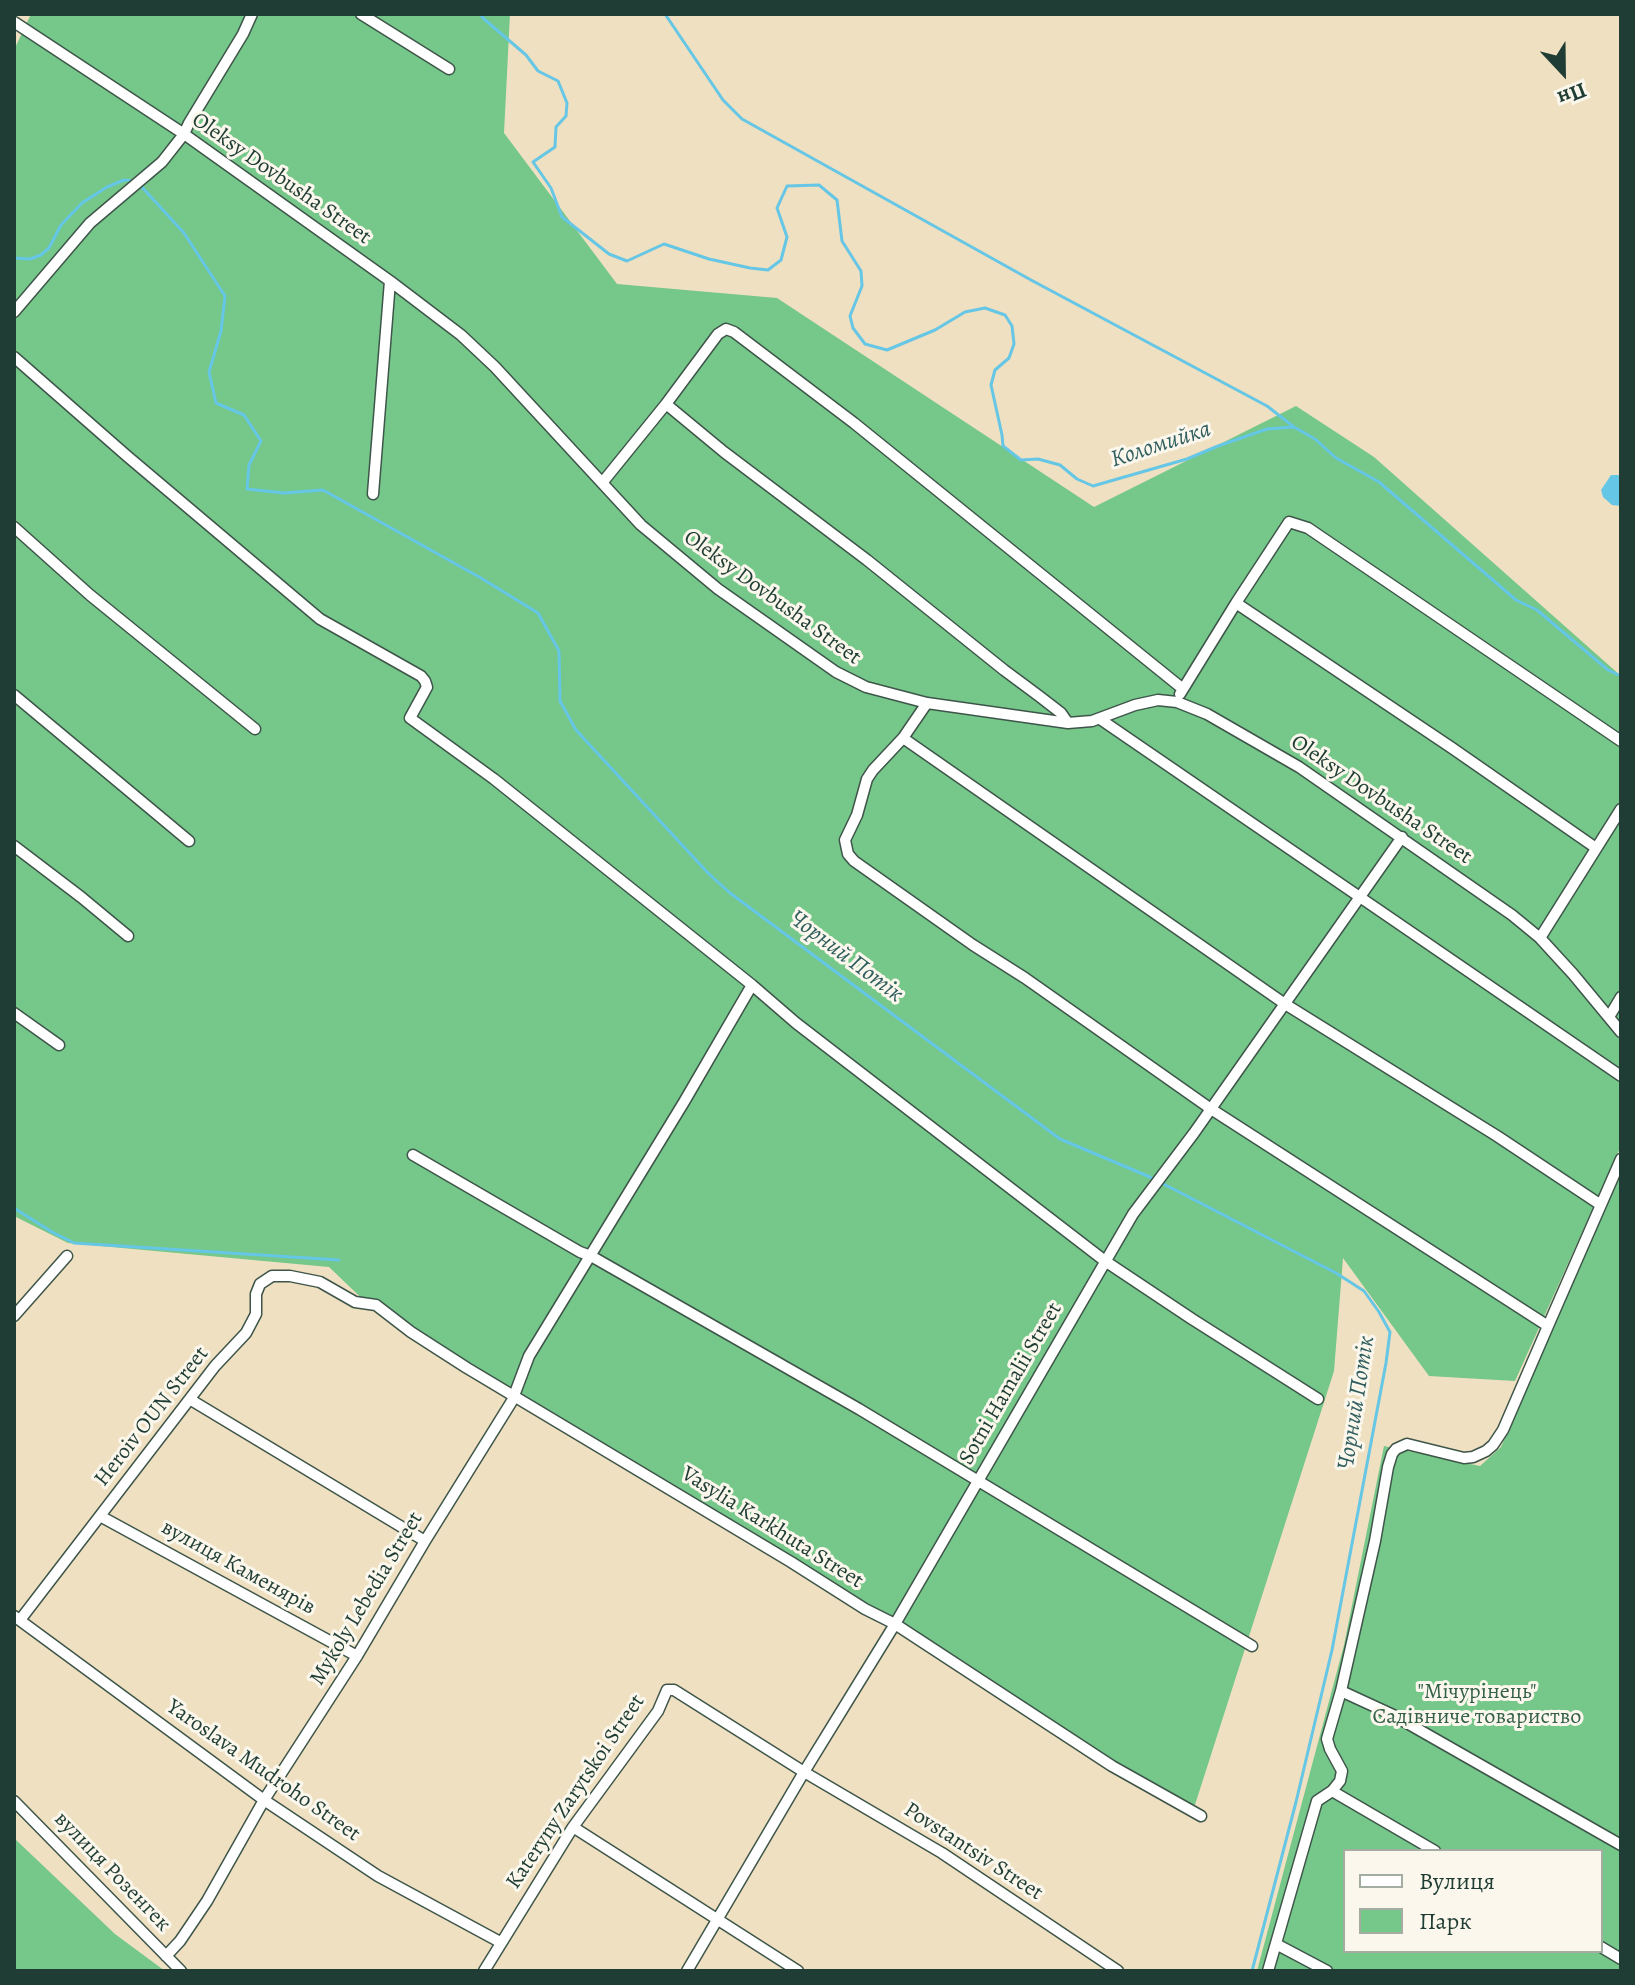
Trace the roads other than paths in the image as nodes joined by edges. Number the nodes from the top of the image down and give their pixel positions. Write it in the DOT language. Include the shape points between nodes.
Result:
graph roads {
  1 [pos="252,14"];
  2 [pos="361,14"];
  3 [pos="14,22"];
  4 [pos="449,69"];
  5 [pos="184,134"];
  6 [pos="390,281"];
  7 [pos="14,312"];
  8 [pos="14,357"];
  9 [pos="666,404"];
  10 [pos="602,483"];
  11 [pos="373,494"];
  12 [pos="14,527"];
  13 [pos="1236,603"];
  14 [pos="1183,689"];
  15 [pos="14,695"];
  16 [pos="1177,702"];
  17 [pos="927,703"];
  18 [pos="1100,719"];
  19 [pos="1068,723"];
  20 [pos="255,729"];
  21 [pos="903,738"];
  22 [pos="1621,741"];
  23 [pos="1621,809"];
  24 [pos="1402,837"];
  25 [pos="189,841"];
  26 [pos="14,846"];
  27 [pos="1596,848"];
  28 [pos="1360,898"];
  29 [pos="128,936"];
  30 [pos="1540,938"];
  31 [pos="752,985"];
  32 [pos="1621,997"];
  33 [pos="1285,1004"];
  34 [pos="14,1013"];
  35 [pos="1609,1017"];
  36 [pos="1621,1032"];
  37 [pos="59,1045"];
  38 [pos="1621,1076"];
  39 [pos="1211,1109"];
  40 [pos="413,1155"];
  41 [pos="1621,1159"];
  42 [pos="1601,1205"];
  43 [pos="67,1256"];
  44 [pos="591,1256"];
  45 [pos="1105,1261"];
  46 [pos="320,1282"];
  47 [pos="14,1316"];
  48 [pos="1548,1326"];
  49 [pos="515,1395"];
  50 [pos="1318,1399"];
  51 [pos="191,1400"];
  52 [pos="978,1481"];
  53 [pos="100,1516"];
  54 [pos="425,1541"];
  55 [pos="17,1618"];
  56 [pos="895,1624"];
  57 [pos="1252,1646"];
  58 [pos="357,1656"];
  59 [pos="1341,1691"];
  60 [pos="804,1772"];
  61 [pos="1332,1791"];
  62 [pos="264,1800"];
  63 [pos="14,1801"];
  64 [pos="1201,1816"];
  65 [pos="573,1827"];
  66 [pos="1621,1845"];
  67 [pos="1432,1849"];
  68 [pos="718,1919"];
  69 [pos="500,1942"];
  70 [pos="1276,1944"];
  71 [pos="1603,1948"];
  72 [pos="166,1956"];
  73 [pos="1621,1959"];
  74 [pos="181,1971"];
  75 [pos="484,1971"];
  76 [pos="687,1971"];
  77 [pos="798,1971"];
  78 [pos="1118,1971"];
  79 [pos="1268,1971"];
  80 [pos="1327,1971"];
  1 -- 5 [label="street"];
  2 -- 4 [label="street"];
  3 -- 5 [label="street, Oleksy Dovbusha Street"];
  5 -- 6 [label="street, Oleksy Dovbusha Street"];
  5 -- 7 [label="street" via="162,162 90,223"];
  6 -- 10 [label="street, Oleksy Dovbusha Street" via="479,351"];
  6 -- 11 [label="street"];
  8 -- 31 [label="street" via="320,619 421,676 427,687 410,718 502,784"];
  9 -- 10 [label="street"];
  9 -- 14 [label="street" via="718,334 734,332"];
  9 -- 19 [label="street"];
  10 -- 17 [label="street, Oleksy Dovbusha Street" via="641,525 718,589 836,672 866,687"];
  12 -- 20 [label="street"];
  13 -- 14 [label="street"];
  13 -- 22 [label="street" via="1289,522 1308,528"];
  13 -- 27 [label="street"];
  14 -- 16 [label="street"];
  15 -- 25 [label="street"];
  16 -- 18 [label="street, Oleksy Dovbusha Street" via="1141,703"];
  16 -- 24 [label="street, Oleksy Dovbusha Street" via="1299,767"];
  17 -- 19 [label="street, Oleksy Dovbusha Street"];
  17 -- 21 [label="street"];
  18 -- 19 [label="street, Oleksy Dovbusha Street"];
  18 -- 28 [label="street"];
  21 -- 33 [label="street"];
  21 -- 39 [label="street" via="867,779 845,840 848,854"];
  23 -- 27 [label="street"];
  24 -- 28 [label="street, Sotni Hamalii Street"];
  24 -- 30 [label="street, Oleksy Dovbusha Street"];
  26 -- 29 [label="street"];
  27 -- 30 [label="street"];
  28 -- 33 [label="street, Sotni Hamalii Street"];
  28 -- 38 [label="street"];
  30 -- 35 [label="street, Oleksy Dovbusha Street"];
  31 -- 44 [label="street, Mykoly Lebedia Street"];
  31 -- 45 [label="street"];
  32 -- 35 [label="street"];
  33 -- 39 [label="street, Sotni Hamalii Street"];
  33 -- 42 [label="street"];
  34 -- 37 [label="street"];
  35 -- 36 [label="street, Oleksy Dovbusha Street"];
  39 -- 45 [label="street, Sotni Hamalii Street"];
  39 -- 48 [label="street"];
  40 -- 44 [label="street"];
  41 -- 42 [label="street"];
  42 -- 48 [label="street"];
  43 -- 47 [label="street"];
  44 -- 49 [label="street, Mykoly Lebedia Street" via="529,1356"];
  44 -- 52 [label="street"];
  45 -- 50 [label="street"];
  45 -- 52 [label="street, Sotni Hamalii Street"];
  46 -- 49 [label="street, Vasylia Karkhuta Street" via="355,1302 376,1305"];
  46 -- 51 [label="street, Heroiv OUN Street" via="278,1275 264,1279 257,1287 253,1321"];
  48 -- 59 [label="street" via="1503,1430 1486,1451 1464,1458 1407,1444 1392,1454"];
  49 -- 54 [label="street, Mykoly Lebedia Street"];
  49 -- 56 [label="street, Vasylia Karkhuta Street"];
  51 -- 53 [label="street, Heroiv OUN Street"];
  51 -- 54 [label="street"];
  52 -- 56 [label="street, Sotni Hamalii Street"];
  52 -- 57 [label="street"];
  53 -- 55 [label="street, Heroiv OUN Street"];
  53 -- 58 [label="street, вулиця Каменярів"];
  54 -- 58 [label="street, Mykoly Lebedia Street"];
  55 -- 62 [label="street, Yaroslava Mudroho Street"];
  56 -- 60 [label="street, Sotni Hamalii Street"];
  56 -- 64 [label="street, Vasylia Karkhuta Street" via="1112,1766"];
  58 -- 62 [label="street, Mykoly Lebedia Street"];
  59 -- 61 [label="street" via="1327,1739 1342,1771"];
  59 -- 66 [label="street" via="1393,1715"];
  60 -- 65 [label="street, Kateryny Zarytskoi Street" via="667,1690 658,1711"];
  60 -- 68 [label="street, Sotni Hamalii Street"];
  60 -- 78 [label="street, Povstantsiv Street" via="942,1853"];
  61 -- 67 [label="street"];
  61 -- 70 [label="street" via="1317,1801"];
  62 -- 69 [label="street, Yaroslava Mudroho Street" via="378,1876"];
  62 -- 72 [label="street, Mykoly Lebedia Street" via="207,1901"];
  63 -- 72 [label="street, вулиця Розенгек"];
  65 -- 68 [label="street"];
  65 -- 69 [label="street, Kateryny Zarytskoi Street"];
  68 -- 76 [label="street, Sotni Hamalii Street"];
  68 -- 77 [label="street"];
  69 -- 75 [label="street, Kateryny Zarytskoi Street"];
  70 -- 79 [label="street"];
  70 -- 80 [label="street"];
  71 -- 73 [label="street"];
  72 -- 74 [label="street, вулиця Розенгек"];
}
